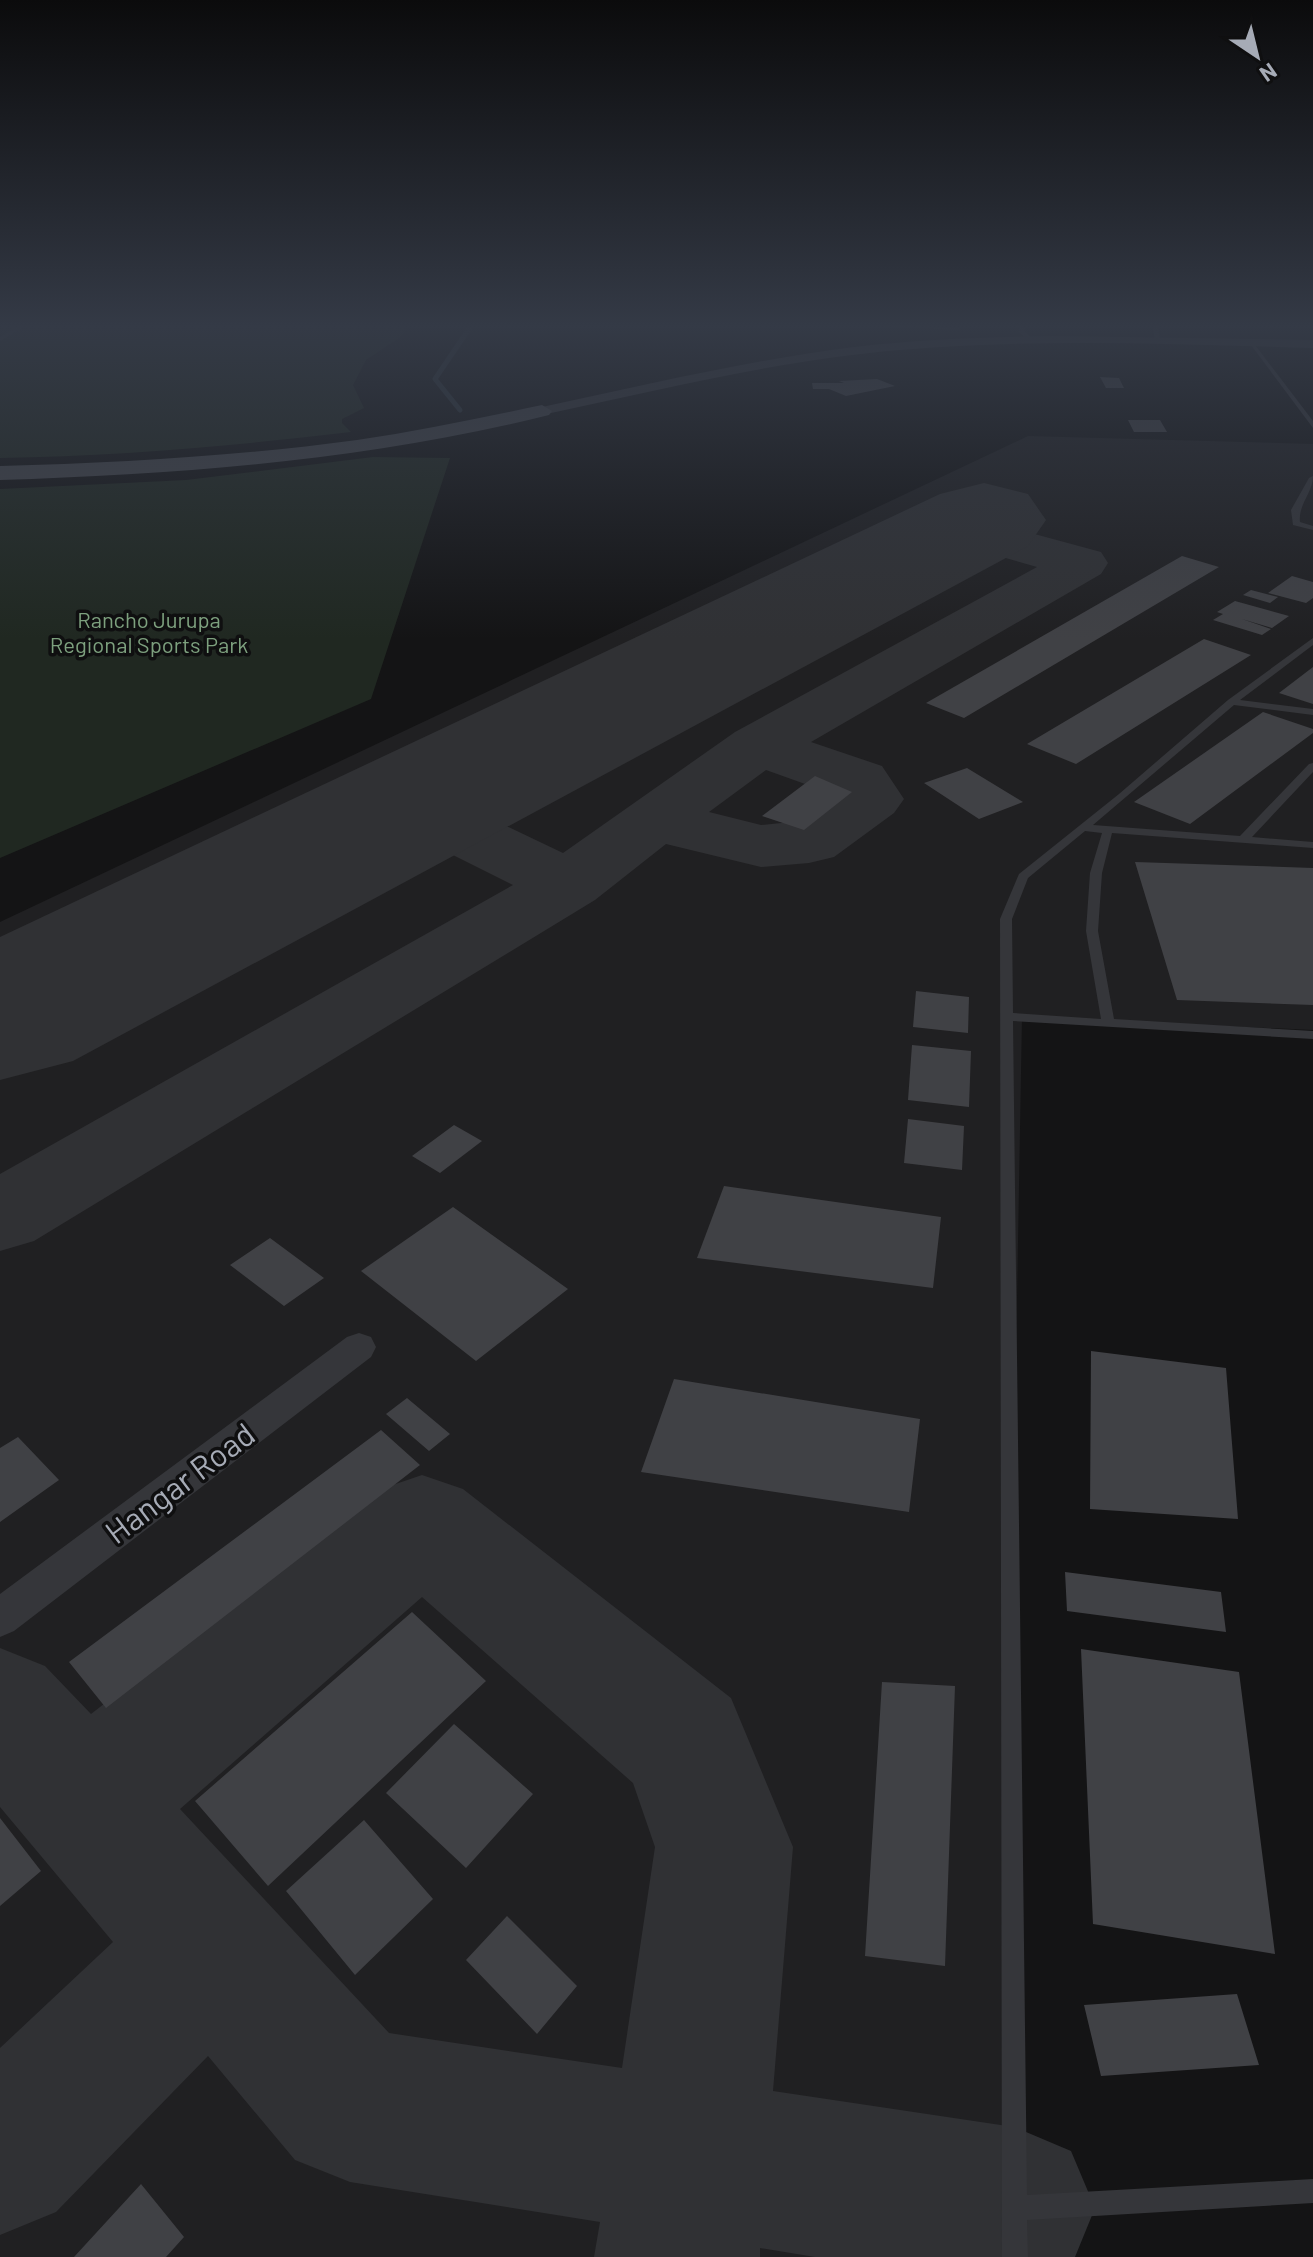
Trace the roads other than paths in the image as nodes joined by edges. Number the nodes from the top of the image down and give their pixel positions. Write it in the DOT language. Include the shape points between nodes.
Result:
graph roads {
  1 [pos="461,428"];
  2 [pos="0,473"];
  3 [pos="1313,478"];
  4 [pos="1313,502"];
  5 [pos="1299,503"];
  6 [pos="1313,509"];
  7 [pos="1313,528"];
  8 [pos="1313,641"];
  9 [pos="1295,654"];
  10 [pos="1313,660"];
  11 [pos="1231,702"];
  12 [pos="1313,712"];
  13 [pos="1313,766"];
  14 [pos="1083,828"];
  15 [pos="1108,829"];
  16 [pos="1243,840"];
  17 [pos="1313,845"];
  18 [pos="1006,1017"];
  19 [pos="1108,1023"];
  20 [pos="1313,1035"];
  21 [pos="359,1347"];
  22 [pos="0,1618"];
  23 [pos="1313,2191"];
  24 [pos="1014,2208"];
  25 [pos="1015,2257"];
  1 -- 2 [label="street" via="316,452"];
  3 -- 5 [label="lane"];
  4 -- 5 [label="lane"];
  5 -- 6 [label="lane"];
  5 -- 7 [label="lane" via="1296,523"];
  8 -- 9 [label="lane"];
  9 -- 10 [label="lane"];
  9 -- 11 [label="lane"];
  11 -- 12 [label="lane"];
  11 -- 14 [label="lane"];
  13 -- 16 [label="lane"];
  14 -- 15 [label="lane"];
  14 -- 18 [label="lane" via="1023,876 1006,919"];
  15 -- 16 [label="lane"];
  15 -- 19 [label="lane" via="1096,873 1092,931"];
  16 -- 17 [label="lane"];
  18 -- 19 [label="lane"];
  18 -- 24 [label="lane"];
  19 -- 20 [label="lane"];
  21 -- 22 [label="street, Hangar Road"];
  23 -- 24 [label="lane"];
  24 -- 25 [label="lane"];
}
